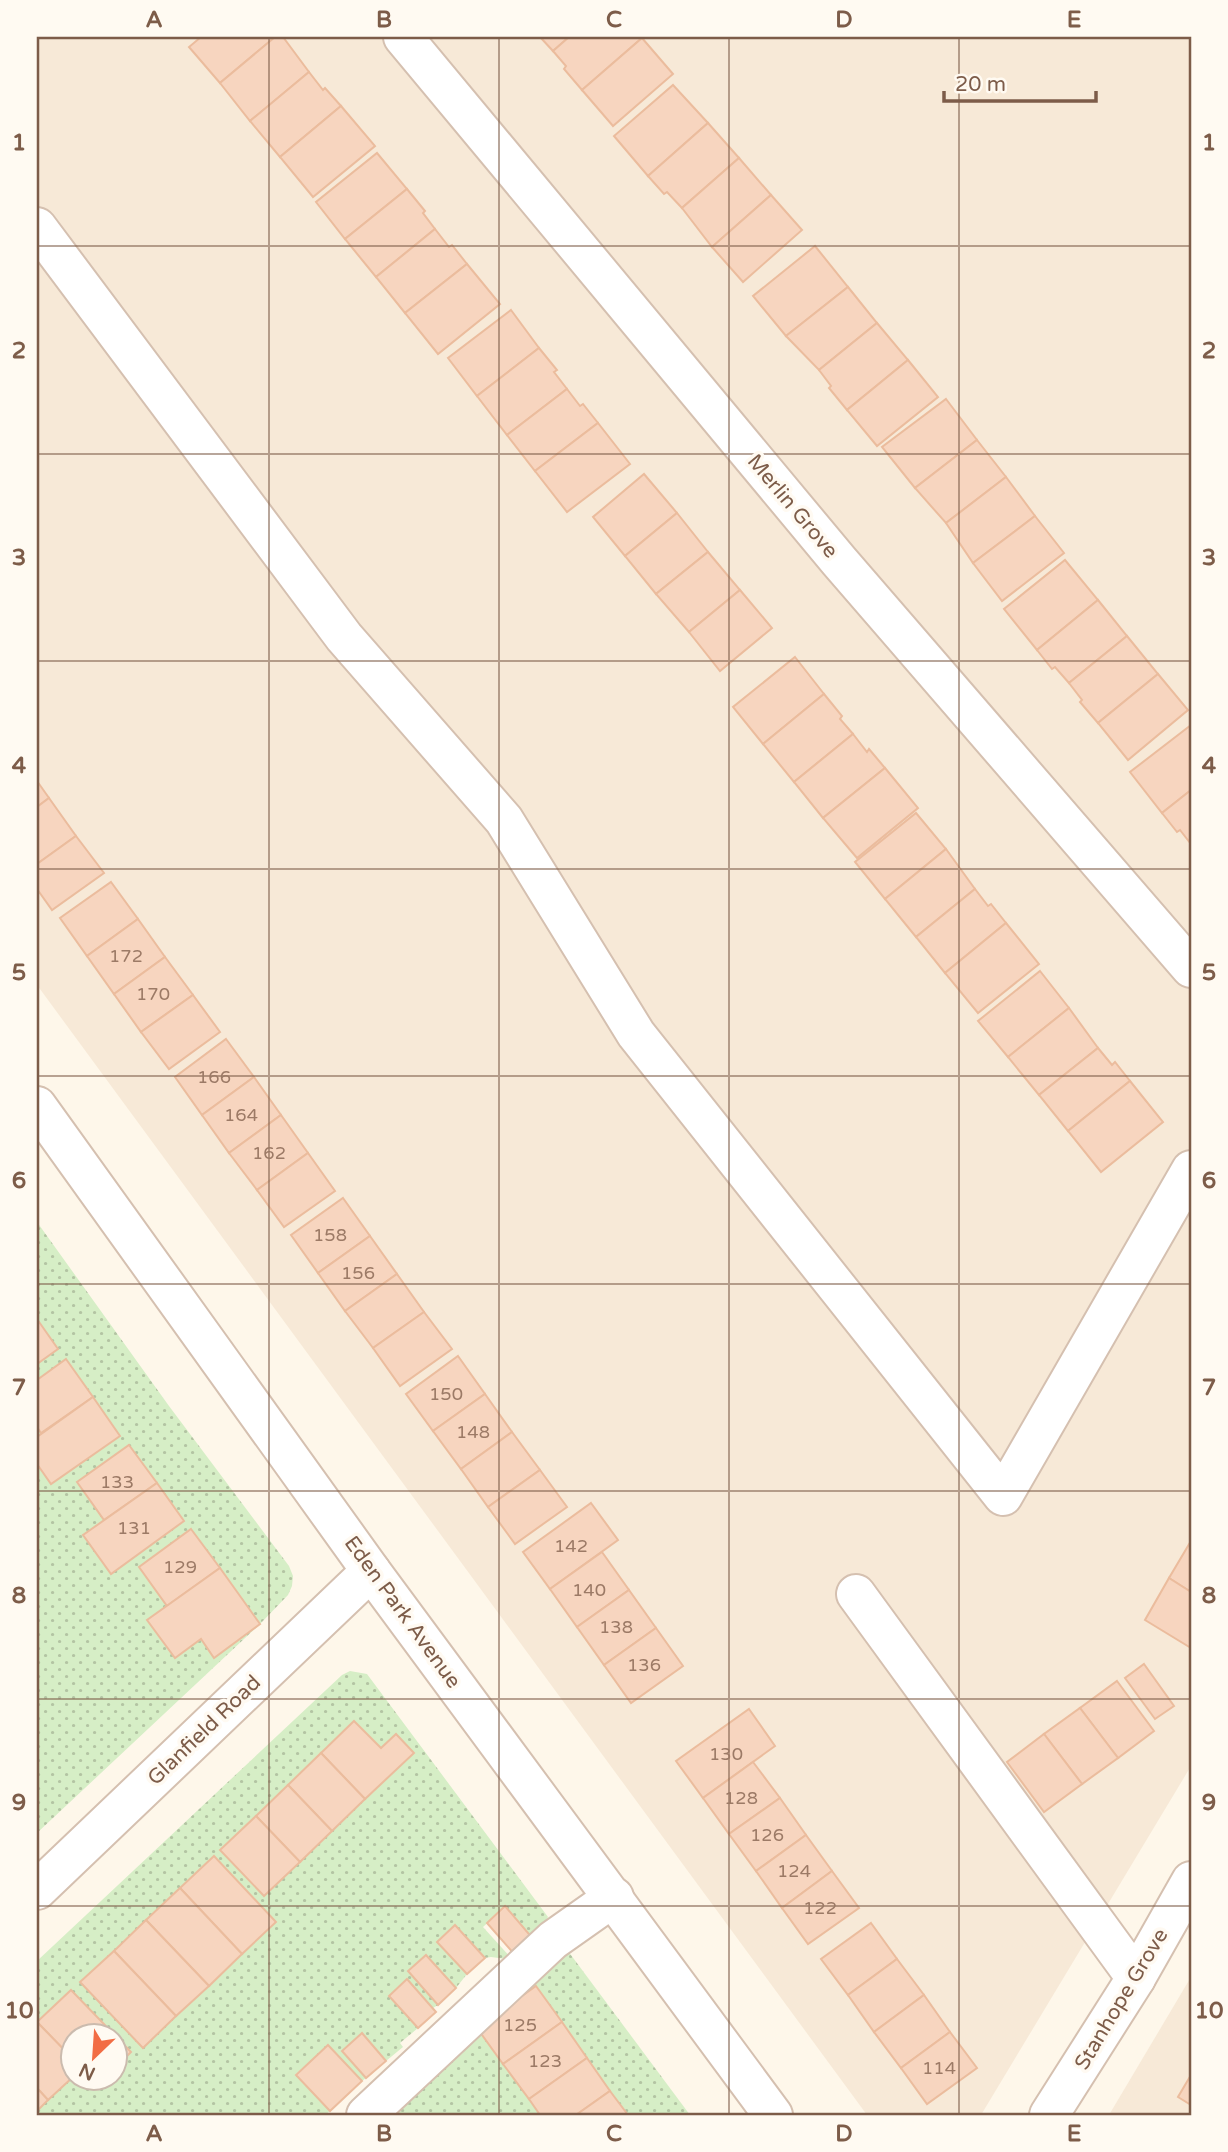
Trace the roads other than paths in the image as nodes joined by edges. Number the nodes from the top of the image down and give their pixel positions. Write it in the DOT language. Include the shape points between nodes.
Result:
graph roads {
  1 [pos="403,37"];
  2 [pos="37,227"];
  3 [pos="1191,968"];
  4 [pos="37,1106"];
  5 [pos="1191,1170"];
  6 [pos="371,1571"];
  7 [pos="856,1594"];
  8 [pos="1191,1881"];
  9 [pos="37,1890"];
  10 [pos="614,1896"];
  11 [pos="1136,1978"];
  12 [pos="366,2115"];
  13 [pos="773,2115"];
  14 [pos="1049,2115"];
  1 -- 3 [label="street, Merlin Grove" via="839,561"];
  2 -- 5 [label="street" via="344,637 504,820 636,1034 1003,1496"];
  4 -- 6 [label="street, Eden Park Avenue"];
  6 -- 9 [label="street, Glanfield Road"];
  6 -- 10 [label="street, Eden Park Avenue"];
  7 -- 11 [label="street"];
  8 -- 11 [label="street, Stanhope Grove"];
  10 -- 12 [label="street" via="553,1940"];
  10 -- 13 [label="street, Eden Park Avenue"];
  11 -- 14 [label="street, Stanhope Grove"];
}
